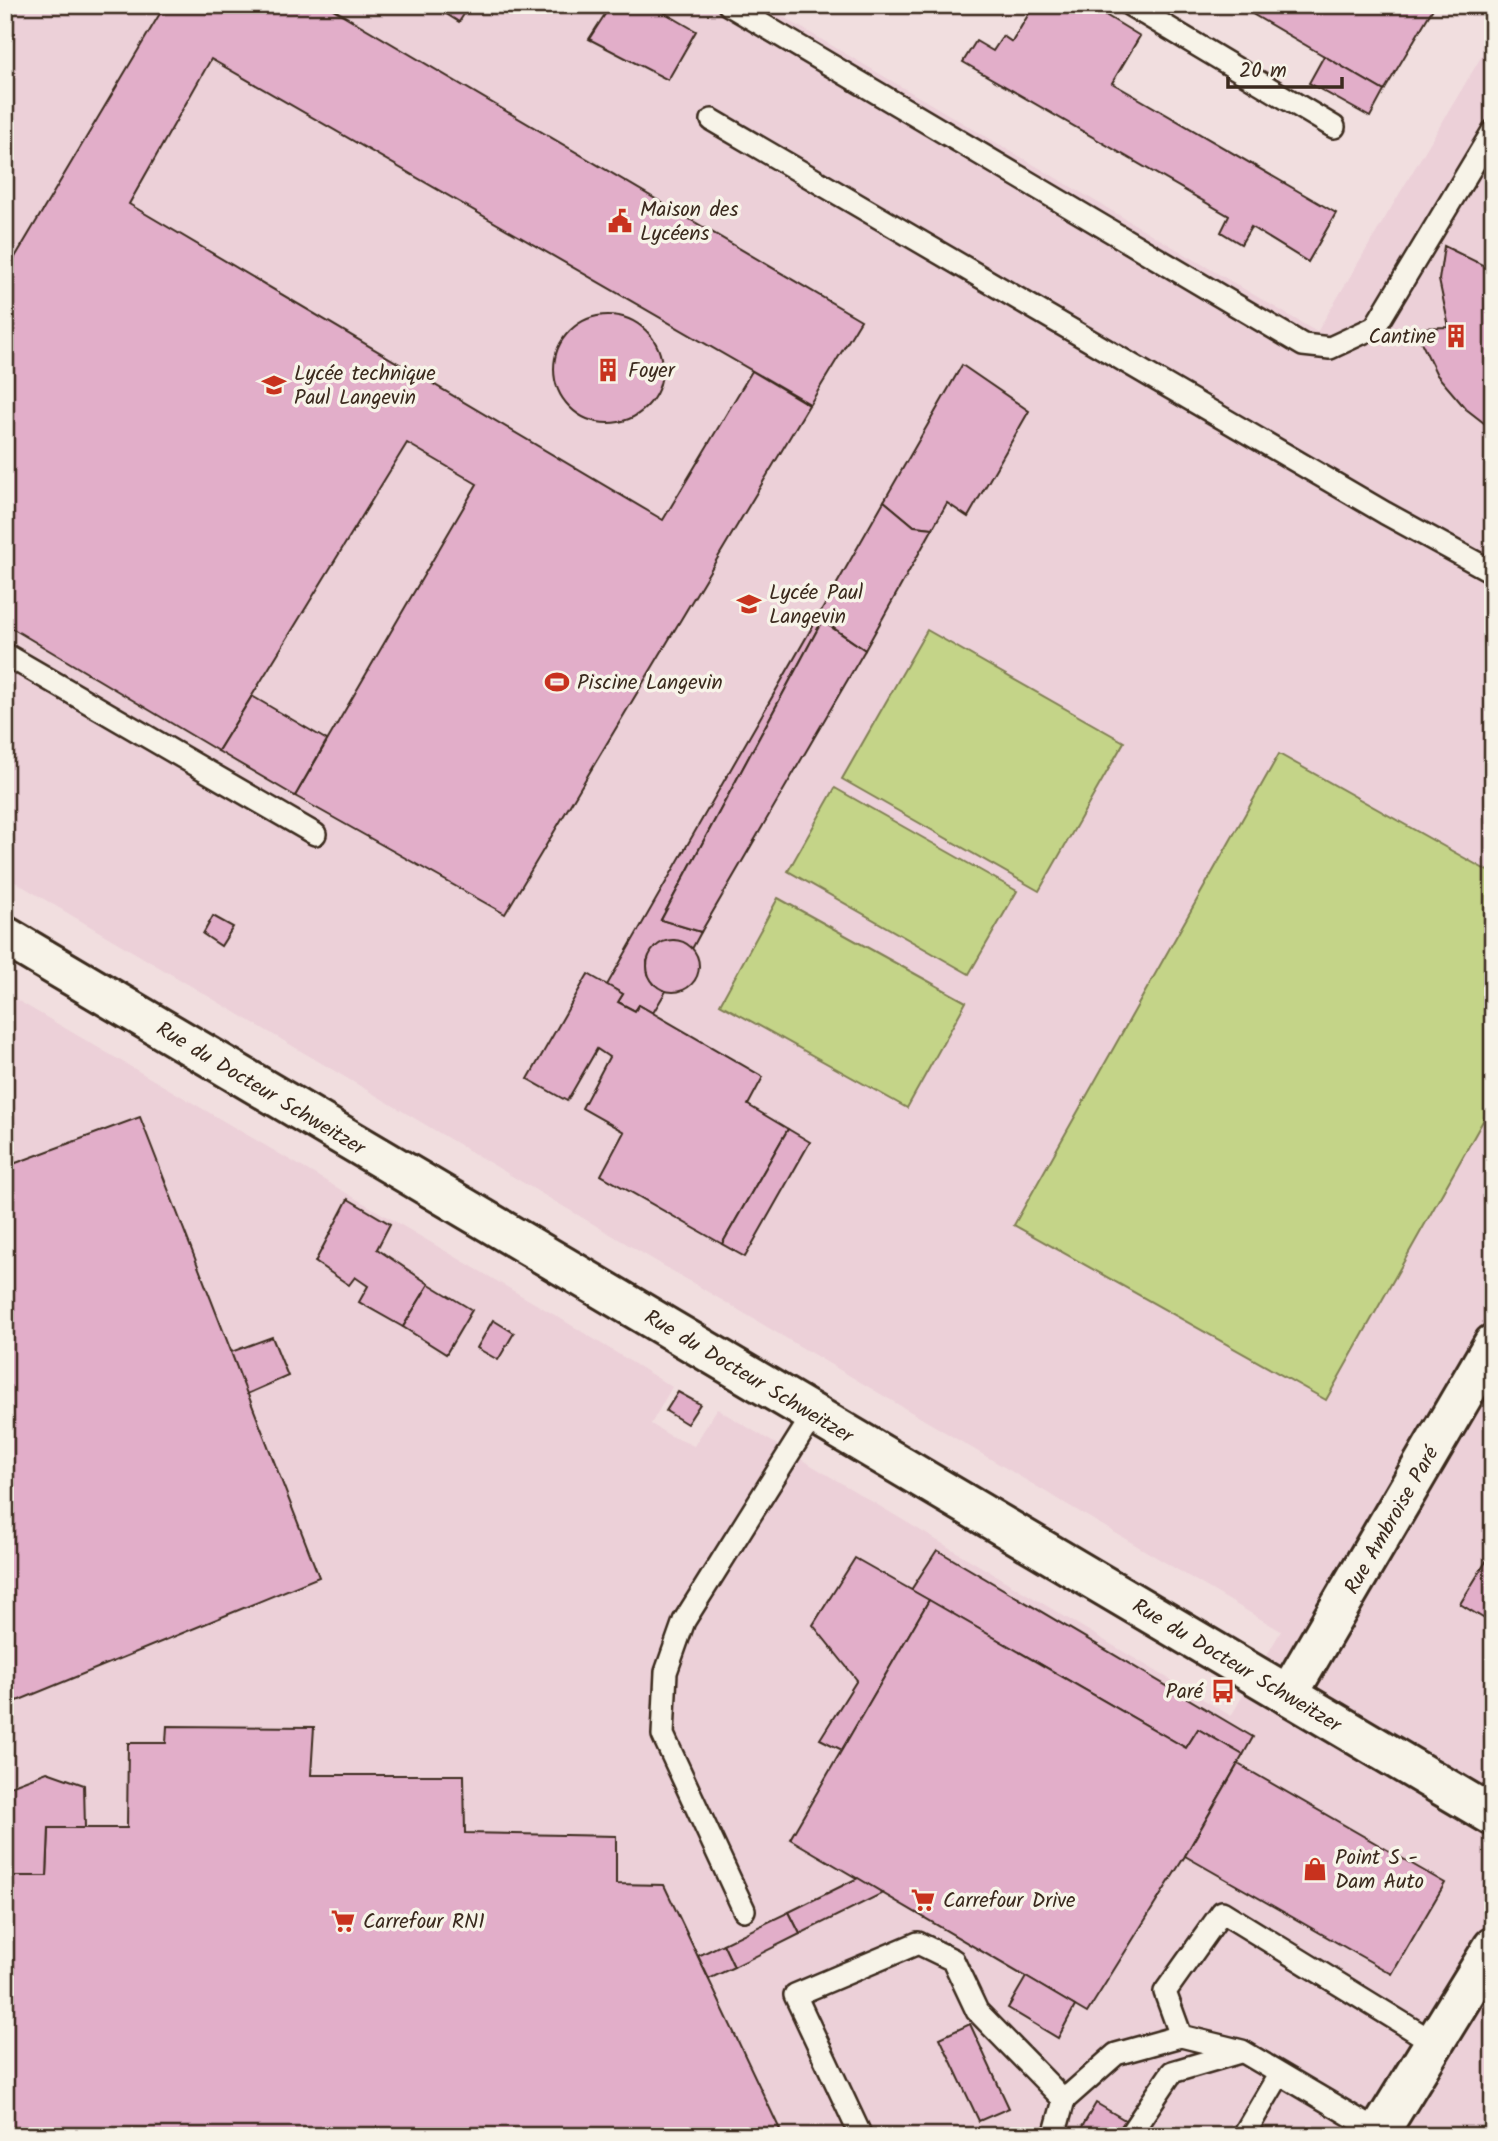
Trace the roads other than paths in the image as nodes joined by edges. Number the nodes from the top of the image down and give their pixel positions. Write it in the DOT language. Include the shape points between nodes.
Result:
graph roads {
  1 [pos="729,5"];
  2 [pos="1130,5"];
  3 [pos="712,120"];
  4 [pos="1334,127"];
  5 [pos="1493,131"];
  6 [pos="1493,572"];
  7 [pos="5,654"];
  8 [pos="315,834"];
  9 [pos="5,936"];
  10 [pos="1493,1345"];
  11 [pos="813,1415"];
  12 [pos="1288,1695"];
  13 [pos="1493,1816"];
  14 [pos="744,1910"];
  15 [pos="1493,1947"];
  16 [pos="1181,2036"];
  17 [pos="1433,2042"];
  18 [pos="1242,2051"];
  19 [pos="1279,2075"];
  20 [pos="1064,2100"];
  21 [pos="1378,2134"];
  22 [pos="861,2136"];
  23 [pos="1054,2136"];
  24 [pos="1129,2136"];
  25 [pos="1243,2136"];
  1 -- 5 [label="lane" via="1303,345 1330,348 1374,327"];
  2 -- 4 [label="lane"];
  3 -- 6 [label="lane"];
  7 -- 8 [label="lane"];
  9 -- 11 [label="street, Rue du Docteur Schweitzer"];
  10 -- 12 [label="street, Rue Ambroise Paré"];
  11 -- 12 [label="street, Rue du Docteur Schweitzer"];
  11 -- 14 [label="lane" via="684,1621 666,1672 663,1735"];
  12 -- 13 [label="street, Rue du Docteur Schweitzer"];
  15 -- 17 [label="street"];
  16 -- 17 [label="lane" via="1165,1992 1222,1912"];
  16 -- 18 [label="lane"];
  16 -- 20 [label="lane" via="1116,2054"];
  17 -- 21 [label="street"];
  18 -- 19 [label="lane"];
  18 -- 24 [label="lane" via="1172,2072"];
  19 -- 21 [label="lane"];
  19 -- 25 [label="lane"];
  20 -- 22 [label="lane" via="977,2011 953,1960 918,1943 794,1995"];
  20 -- 23 [label="lane"];
}
